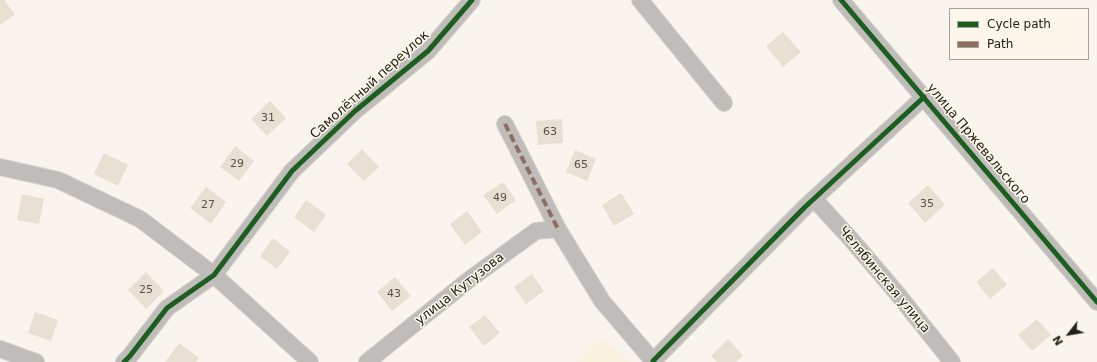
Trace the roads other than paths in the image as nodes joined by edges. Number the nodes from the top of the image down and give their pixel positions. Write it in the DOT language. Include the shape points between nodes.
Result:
graph roads {
  1 [pos="472,0"];
  2 [pos="640,0"];
  3 [pos="841,0"];
  4 [pos="924,97"];
  5 [pos="724,103"];
  6 [pos="505,124"];
  7 [pos="0,167"];
  8 [pos="814,199"];
  9 [pos="558,229"];
  10 [pos="214,275"];
  11 [pos="1097,302"];
  12 [pos="0,349"];
  13 [pos="36,362"];
  14 [pos="124,362"];
  15 [pos="310,362"];
  16 [pos="367,362"];
  17 [pos="653,362"];
  18 [pos="952,362"];
  1 -- 10 [label="street, Самолётный переулок" via="428,51 354,111 292,171"];
  2 -- 5 [label="street"];
  3 -- 4 [label="street, улица Пржевальского"];
  4 -- 8 [label="street"];
  4 -- 11 [label="street, улица Пржевальского"];
  6 -- 9 [label="street"];
  7 -- 10 [label="street" via="58,180 140,219"];
  8 -- 17 [label="street"];
  8 -- 18 [label="street, Челябинская улица" via="849,237"];
  9 -- 16 [label="street, улица Кутузова" via="536,231 470,279"];
  9 -- 17 [label="street" via="602,301"];
  10 -- 14 [label="street, Самолётный переулок" via="167,308"];
  10 -- 15 [label="street"];
  12 -- 13 [label="street"];
}
